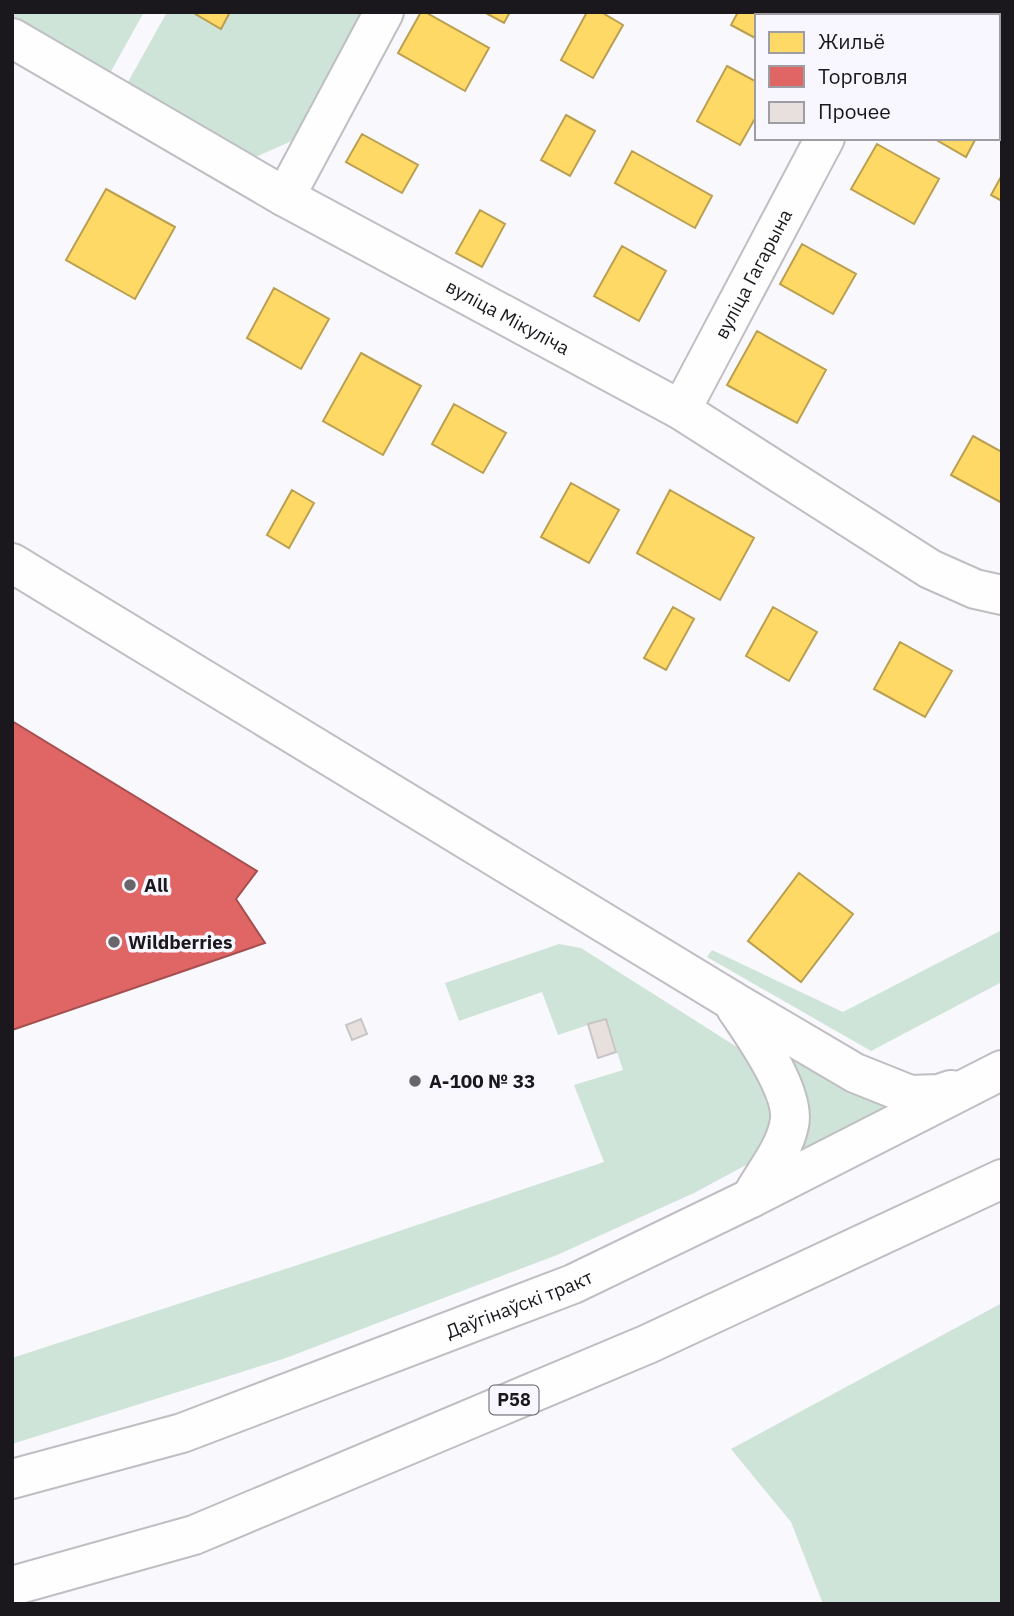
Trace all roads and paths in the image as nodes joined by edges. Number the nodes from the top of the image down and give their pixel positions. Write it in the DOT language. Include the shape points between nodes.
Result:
graph roads {
  1 [pos="384,12"];
  2 [pos="12,38"];
  3 [pos="824,140"];
  4 [pos="285,197"];
  5 [pos="681,410"];
  6 [pos="12,563"];
  7 [pos="1002,595"];
  8 [pos="731,1000"];
  9 [pos="991,1076"];
  10 [pos="1002,1179"];
  11 [pos="751,1198"];
  12 [pos="12,1479"];
  13 [pos="12,1586"];
  1 -- 4 [label="main road"];
  2 -- 4 [label="main road, вуліца Мікуліча"];
  3 -- 5 [label="main road, вуліца Гагарына"];
  4 -- 5 [label="main road, вуліца Мікуліча"];
  5 -- 7 [label="main road, вуліца Мікуліча" via="930,569 975,589"];
  6 -- 8 [label="main road"];
  8 -- 9 [label="main road" via="855,1073 910,1095 939,1094"];
  8 -- 11 [label="main road" via="780,1081 790,1123"];
  9 -- 11 [label="main road, Даўгінаўскі тракт"];
  10 -- 13 [label="main road, Р58" via="648,1343 194,1535"];
  11 -- 12 [label="main road, Даўгінаўскі тракт" via="572,1284 182,1433"];
}
